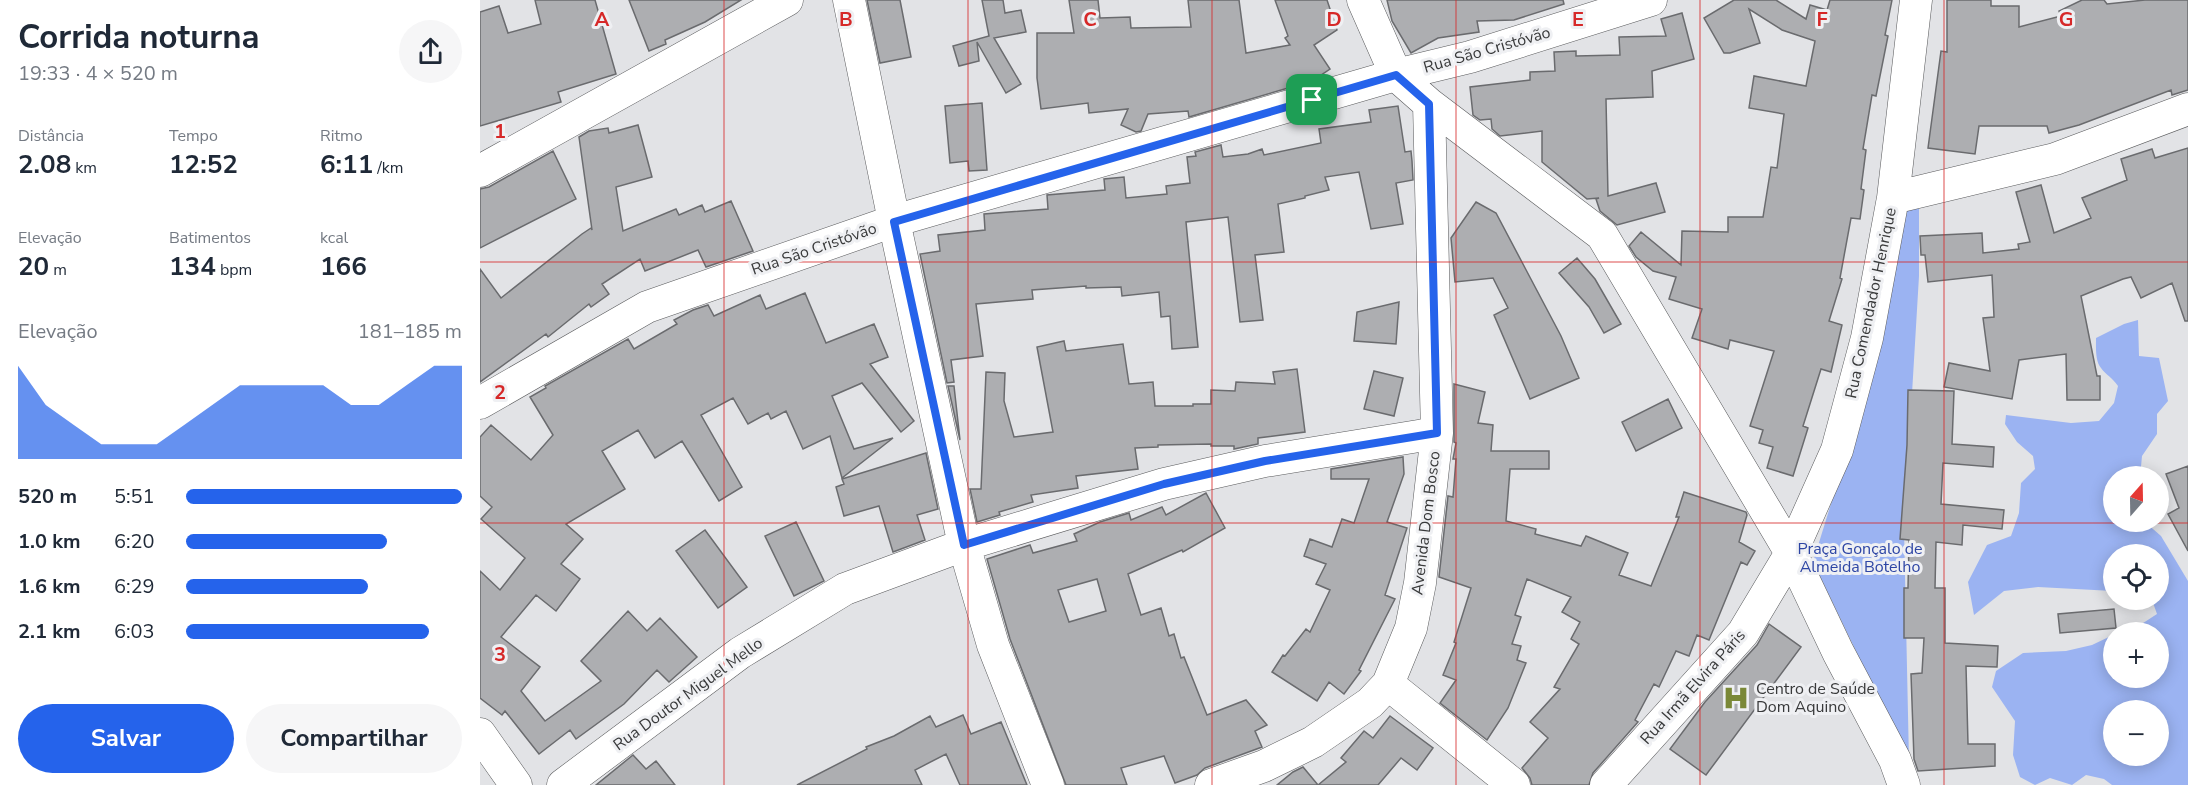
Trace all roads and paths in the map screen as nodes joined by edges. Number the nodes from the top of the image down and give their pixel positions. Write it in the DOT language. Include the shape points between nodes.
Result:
graph roads {
  1 [pos="787,0"];
  2 [pos="849,0"];
  3 [pos="1363,0"];
  4 [pos="1651,0"];
  5 [pos="1916,0"];
  6 [pos="1599,9"];
  7 [pos="1396,75"];
  8 [pos="1429,104"];
  9 [pos="2188,111"];
  10 [pos="480,171"];
  11 [pos="1893,198"];
  12 [pos="894,222"];
  13 [pos="480,403"];
  14 [pos="1437,433"];
  15 [pos="964,545"];
  16 [pos="1791,553"];
  17 [pos="1388,684"];
  18 [pos="480,734"];
  19 [pos="516,785"];
  20 [pos="563,785"];
  21 [pos="1048,785"];
  22 [pos="1211,785"];
  23 [pos="1514,785"];
  24 [pos="1606,785"];
  25 [pos="1904,785"];
  1 -- 10 [label="street"];
  2 -- 12 [label="street"];
  3 -- 7 [label="street"];
  4 -- 6 [label="street, Rua São Cristóvão"];
  5 -- 11 [label="street, Rua Comendador Henrique"];
  6 -- 7 [label="street, Rua São Cristóvão" via="1470,57"];
  7 -- 8 [label="street"];
  7 -- 12 [label="street, Rua São Cristóvão"];
  8 -- 14 [label="street, Avenida Dom Bosco"];
  8 -- 16 [label="street" via="1602,235"];
  9 -- 11 [label="street" via="2055,159"];
  11 -- 16 [label="street, Rua Comendador Henrique" via="1867,338 1838,450"];
  12 -- 13 [label="street, Rua São Cristóvão" via="647,307"];
  12 -- 15 [label="street"];
  14 -- 15 [label="street, Rua Doutor Miguel Mello" via="1265,461 1164,484"];
  14 -- 17 [label="street, Avenida Dom Bosco" via="1412,628"];
  15 -- 20 [label="street, Rua Doutor Miguel Mello" via="836,595 740,653"];
  15 -- 21 [label="street" via="993,645"];
  16 -- 24 [label="street, Rua Irmã Elvira Páris" via="1743,633"];
  16 -- 25 [label="street"];
  17 -- 22 [label="street" via="1370,703 1313,742 1264,766"];
  17 -- 23 [label="street"];
  18 -- 19 [label="street"];
}
